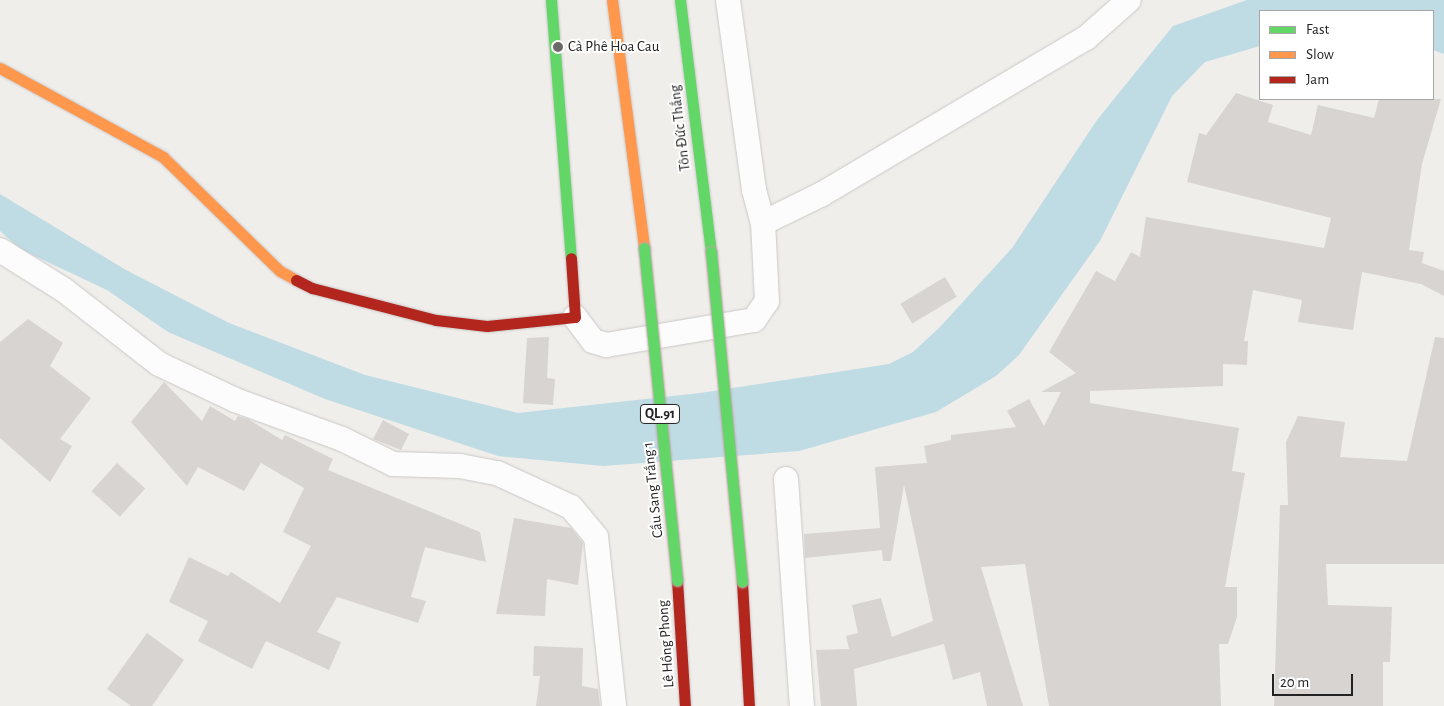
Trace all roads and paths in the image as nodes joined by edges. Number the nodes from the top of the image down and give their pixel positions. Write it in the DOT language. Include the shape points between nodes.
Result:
graph roads {
  1 [pos="551,0"];
  2 [pos="612,0"];
  3 [pos="680,0"];
  4 [pos="728,0"];
  5 [pos="1129,0"];
  6 [pos="0,68"];
  7 [pos="763,223"];
  8 [pos="0,250"];
  9 [pos="575,317"];
  10 [pos="786,479"];
  11 [pos="677,580"];
  12 [pos="614,706"];
  13 [pos="685,706"];
  14 [pos="749,706"];
  15 [pos="802,706"];
  1 -- 9 [label="main road"];
  2 -- 11 [label="main road, Cầu Sang Trắng 1 / QL.91, bridge" via="644,248"];
  3 -- 14 [label="main road, Tôn Đức Thắng, bridge" via="711,252 742,582"];
  4 -- 7 [label="street" via="754,190"];
  5 -- 7 [label="street" via="1086,38 822,194"];
  6 -- 9 [label="main road" via="163,157 280,271 312,288 436,320 488,326"];
  7 -- 9 [label="street" via="767,301 754,320 606,344 592,340"];
  8 -- 12 [label="street" via="64,290 159,364 235,400 342,439 393,464 460,466 497,474 570,507 596,537"];
  10 -- 15 [label="street"];
  11 -- 13 [label="main road, Lê Hồng Phong / QL.91"];
}
